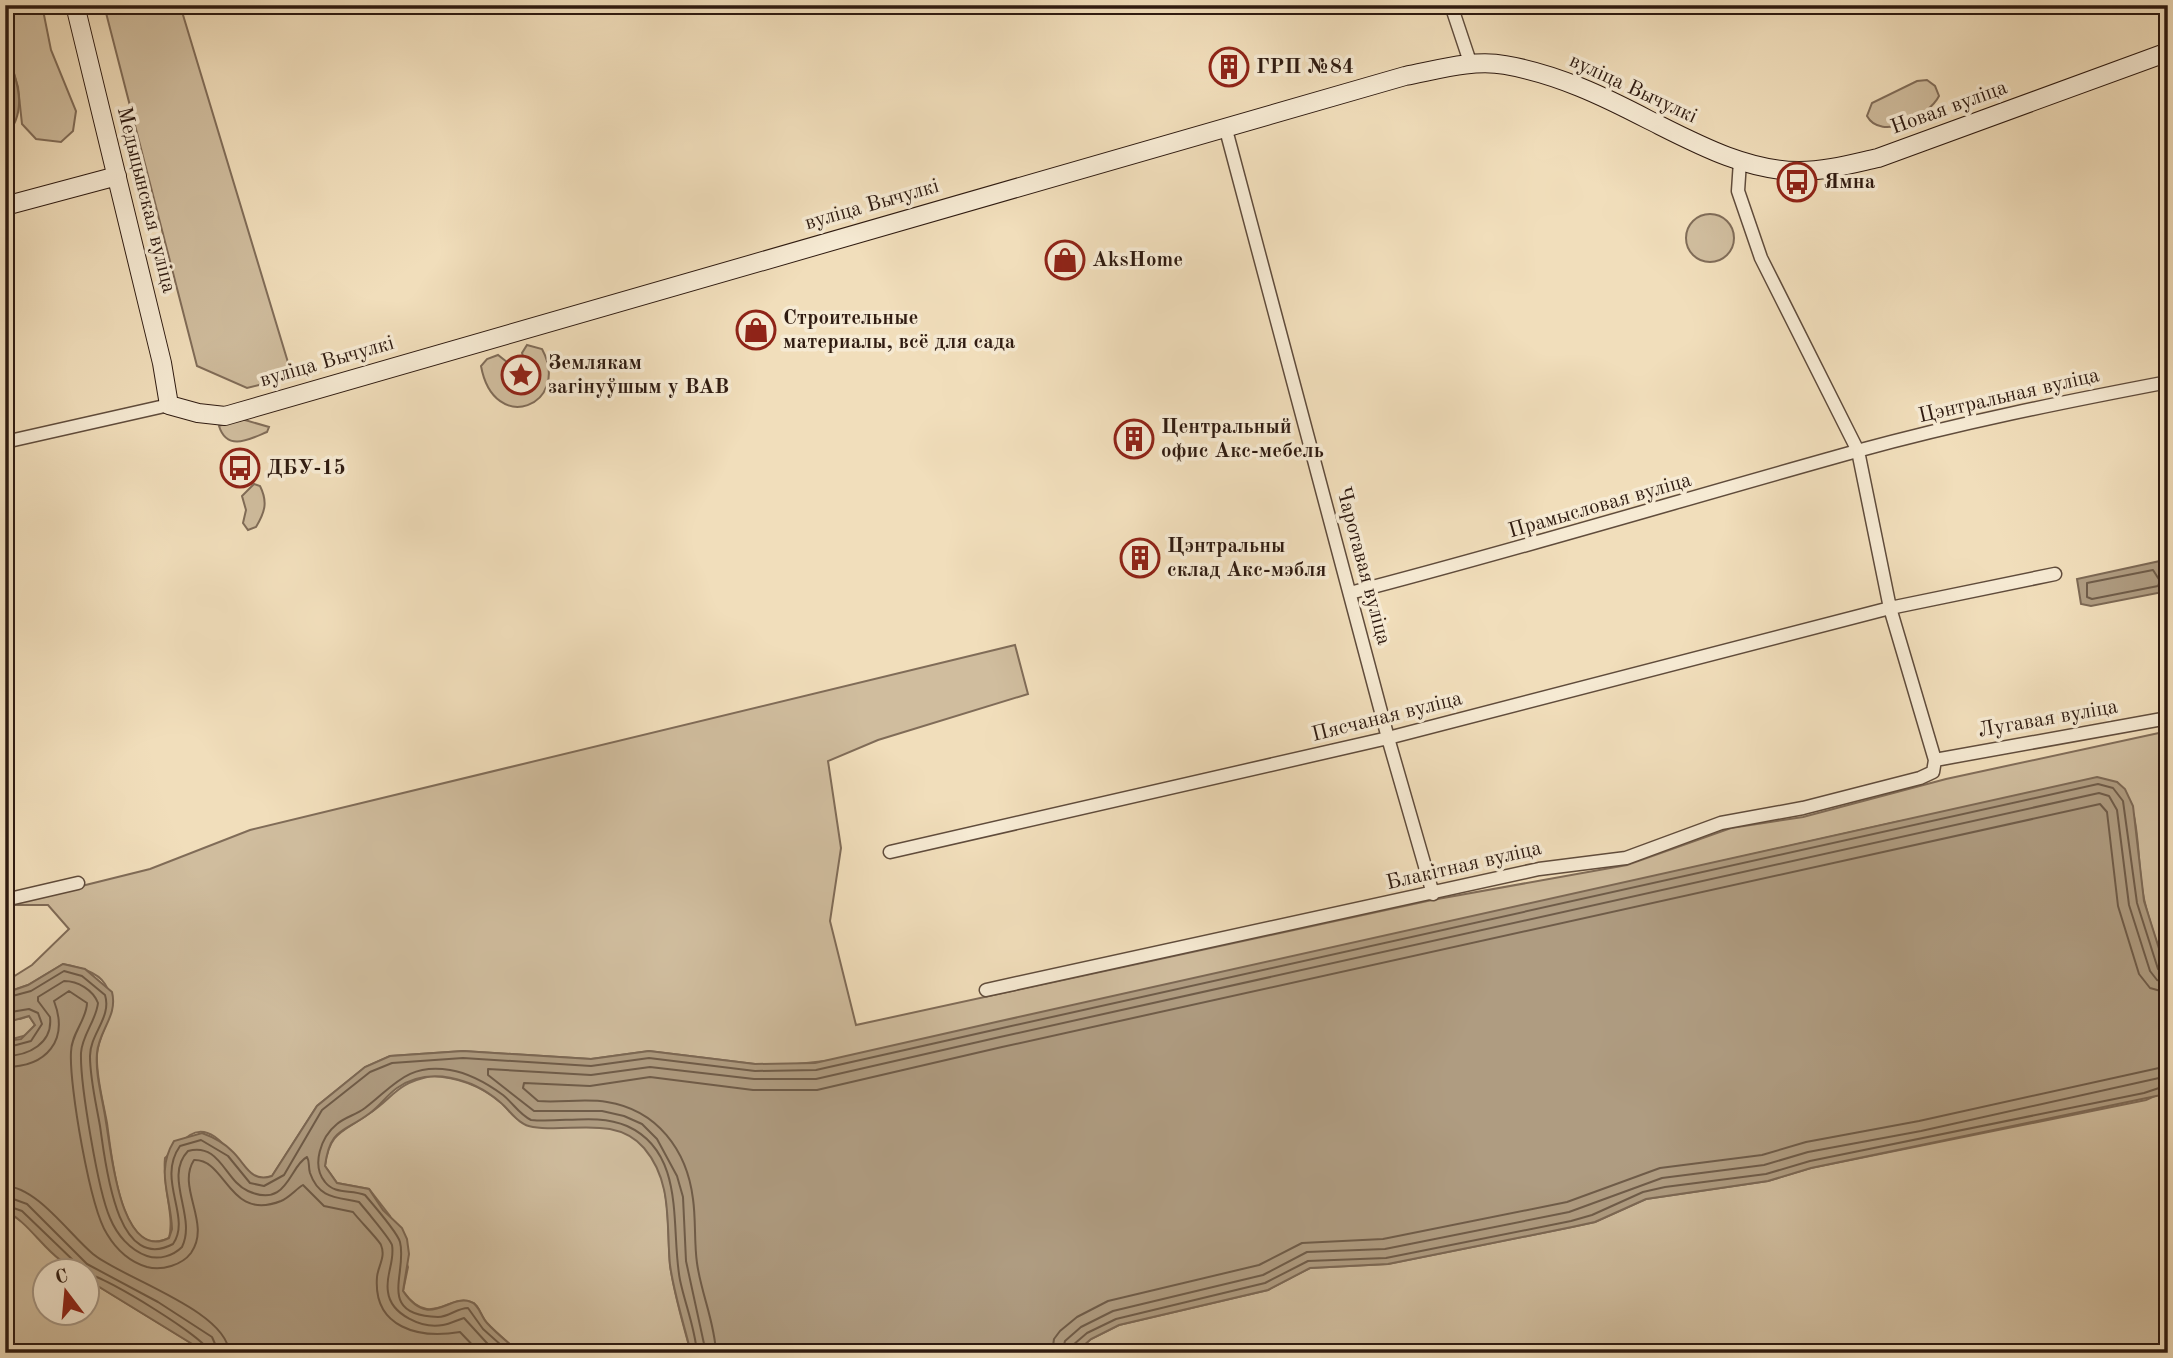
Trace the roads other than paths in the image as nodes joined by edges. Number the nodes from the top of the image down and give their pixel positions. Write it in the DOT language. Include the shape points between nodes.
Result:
graph roads {
  1 [pos="75,5"];
  2 [pos="1451,5"];
  3 [pos="2168,52"];
  4 [pos="1471,65"];
  5 [pos="1225,126"];
  6 [pos="1740,161"];
  7 [pos="117,176"];
  8 [pos="5,206"];
  9 [pos="2168,382"];
  10 [pos="169,405"];
  11 [pos="5,442"];
  12 [pos="1858,451"];
  13 [pos="2056,574"];
  14 [pos="1350,593"];
  15 [pos="1890,608"];
  16 [pos="2168,718"];
  17 [pos="1388,738"];
  18 [pos="1935,760"];
  19 [pos="890,852"];
  20 [pos="78,883"];
  21 [pos="1433,894"];
  22 [pos="5,900"];
  23 [pos="986,990"];
  1 -- 7 [label="street, Медыцынская вуліца"];
  2 -- 4 [label="street"];
  3 -- 6 [label="street, Новая вуліца" via="1878,158 1796,172"];
  4 -- 5 [label="street, вуліца Вычулкі" via="1359,87"];
  4 -- 6 [label="street, вуліца Вычулкі" via="1502,64 1556,77"];
  5 -- 10 [label="street, вуліца Вычулкі" via="225,415"];
  5 -- 14 [label="street, Чаротавая вуліца"];
  6 -- 12 [label="street" via="1738,191 1761,258"];
  7 -- 8 [label="street"];
  7 -- 10 [label="street, Медыцынская вуліца"];
  9 -- 12 [label="street, Цэнтральная вуліца" via="2024,410"];
  10 -- 11 [label="street, вуліца Вычулкі"];
  12 -- 14 [label="street, Прамысловая вуліца" via="1525,548"];
  12 -- 15 [label="street"];
  13 -- 15 [label="street, Пясчаная вуліца"];
  14 -- 17 [label="street, Чаротавая вуліца"];
  15 -- 17 [label="street, Пясчаная вуліца"];
  15 -- 18 [label="street"];
  16 -- 18 [label="street, Лугавая вуліца"];
  17 -- 19 [label="street, Пясчаная вуліца"];
  17 -- 21 [label="street, Чаротавая вуліца"];
  18 -- 21 [label="street, Блакітная вуліца" via="1933,772 1920,778 1802,808 1721,822 1626,858 1560,864"];
  20 -- 22 [label="street"];
  21 -- 23 [label="street, Блакітная вуліца"];
}
